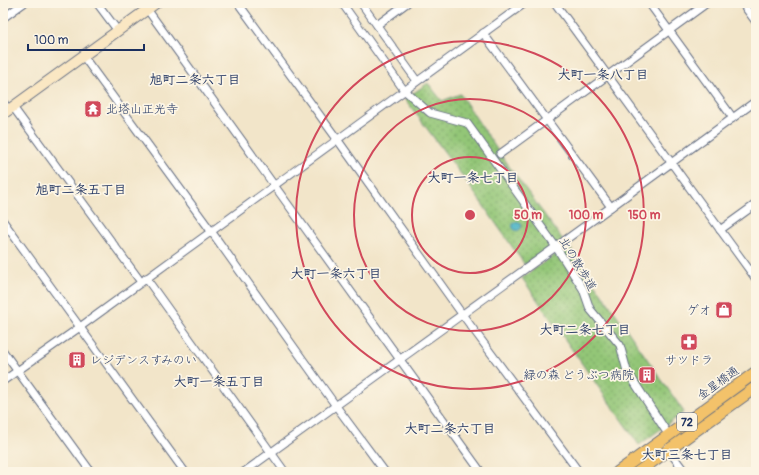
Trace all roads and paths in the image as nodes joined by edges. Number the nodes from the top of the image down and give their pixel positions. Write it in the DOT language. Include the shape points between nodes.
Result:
graph roads {
  1 [pos="24,3"];
  2 [pos="97,3"];
  3 [pos="156,3"];
  4 [pos="238,3"];
  5 [pos="342,3"];
  6 [pos="361,3"];
  7 [pos="407,3"];
  8 [pos="525,3"];
  9 [pos="555,3"];
  10 [pos="649,3"];
  11 [pos="707,3"];
  12 [pos="742,3"];
  13 [pos="147,9"];
  14 [pos="3,18"];
  15 [pos="756,22"];
  16 [pos="377,25"];
  17 [pos="669,30"];
  18 [pos="118,31"];
  19 [pos="483,33"];
  20 [pos="83,56"];
  21 [pos="608,76"];
  22 [pos="417,81"];
  23 [pos="404,90"];
  24 [pos="756,101"];
  25 [pos="7,108"];
  26 [pos="733,118"];
  27 [pos="547,120"];
  28 [pos="337,139"];
  29 [pos="500,154"];
  30 [pos="671,162"];
  31 [pos="274,185"];
  32 [pos="756,204"];
  33 [pos="611,207"];
  34 [pos="3,221"];
  35 [pos="720,230"];
  36 [pos="211,231"];
  37 [pos="556,247"];
  38 [pos="143,280"];
  39 [pos="756,280"];
  40 [pos="462,314"];
  41 [pos="80,327"];
  42 [pos="3,351"];
  43 [pos="399,360"];
  44 [pos="17,371"];
  45 [pos="756,372"];
  46 [pos="3,381"];
  47 [pos="756,387"];
  48 [pos="336,406"];
  49 [pos="664,435"];
  50 [pos="669,450"];
  51 [pos="270,452"];
  52 [pos="91,472"];
  53 [pos="185,472"];
  54 [pos="244,472"];
  55 [pos="285,472"];
  56 [pos="385,472"];
  57 [pos="482,472"];
  58 [pos="579,472"];
  59 [pos="618,472"];
  60 [pos="638,472"];
  61 [pos="685,472"];
  1 -- 14 [label="street"];
  2 -- 18 [label="street"];
  3 -- 13 [label="main road"];
  4 -- 28 [label="street"];
  5 -- 23 [label="street, 北の散歩道"];
  6 -- 16 [label="street"];
  7 -- 16 [label="street"];
  8 -- 19 [label="street"];
  9 -- 21 [label="street"];
  10 -- 17 [label="street"];
  11 -- 17 [label="street"];
  12 -- 15 [label="street"];
  13 -- 18 [label="main road"];
  13 -- 31 [label="street"];
  16 -- 22 [label="street"];
  17 -- 21 [label="street"];
  17 -- 26 [label="street"];
  18 -- 20 [label="main road"];
  19 -- 22 [label="street"];
  19 -- 27 [label="street"];
  20 -- 25 [label="main road"];
  20 -- 36 [label="street"];
  21 -- 27 [label="street"];
  21 -- 30 [label="street"];
  22 -- 23 [label="street"];
  23 -- 28 [label="street"];
  23 -- 37 [label="street, 北の散歩道" via="430,113 466,123"];
  24 -- 26 [label="street"];
  25 -- 38 [label="street"];
  26 -- 30 [label="street"];
  27 -- 29 [label="street"];
  27 -- 33 [label="street"];
  28 -- 31 [label="street"];
  28 -- 40 [label="street"];
  30 -- 33 [label="street"];
  30 -- 35 [label="street"];
  31 -- 36 [label="street"];
  31 -- 43 [label="street"];
  32 -- 35 [label="street"];
  33 -- 37 [label="street"];
  34 -- 41 [label="street"];
  35 -- 39 [label="street"];
  36 -- 38 [label="street"];
  36 -- 48 [label="street"];
  37 -- 40 [label="street"];
  37 -- 49 [label="street, 北の散歩道" via="583,289 590,310 620,345 627,370"];
  38 -- 41 [label="street"];
  38 -- 51 [label="street"];
  40 -- 43 [label="street"];
  40 -- 58 [label="street"];
  41 -- 44 [label="street"];
  41 -- 53 [label="street"];
  42 -- 44 [label="street"];
  43 -- 48 [label="street"];
  43 -- 57 [label="street"];
  44 -- 46 [label="street"];
  44 -- 52 [label="street"];
  45 -- 49 [label="main road, 金星橋通 / 72"];
  47 -- 50 [label="main road, 72"];
  48 -- 51 [label="street"];
  48 -- 56 [label="street"];
  49 -- 50 [label="street, 北の散歩道"];
  49 -- 59 [label="main road, 金星橋通 / 72"];
  50 -- 60 [label="main road, 72"];
  50 -- 61 [label="street, 北の散歩道"];
  51 -- 54 [label="street"];
  51 -- 55 [label="street"];
}
